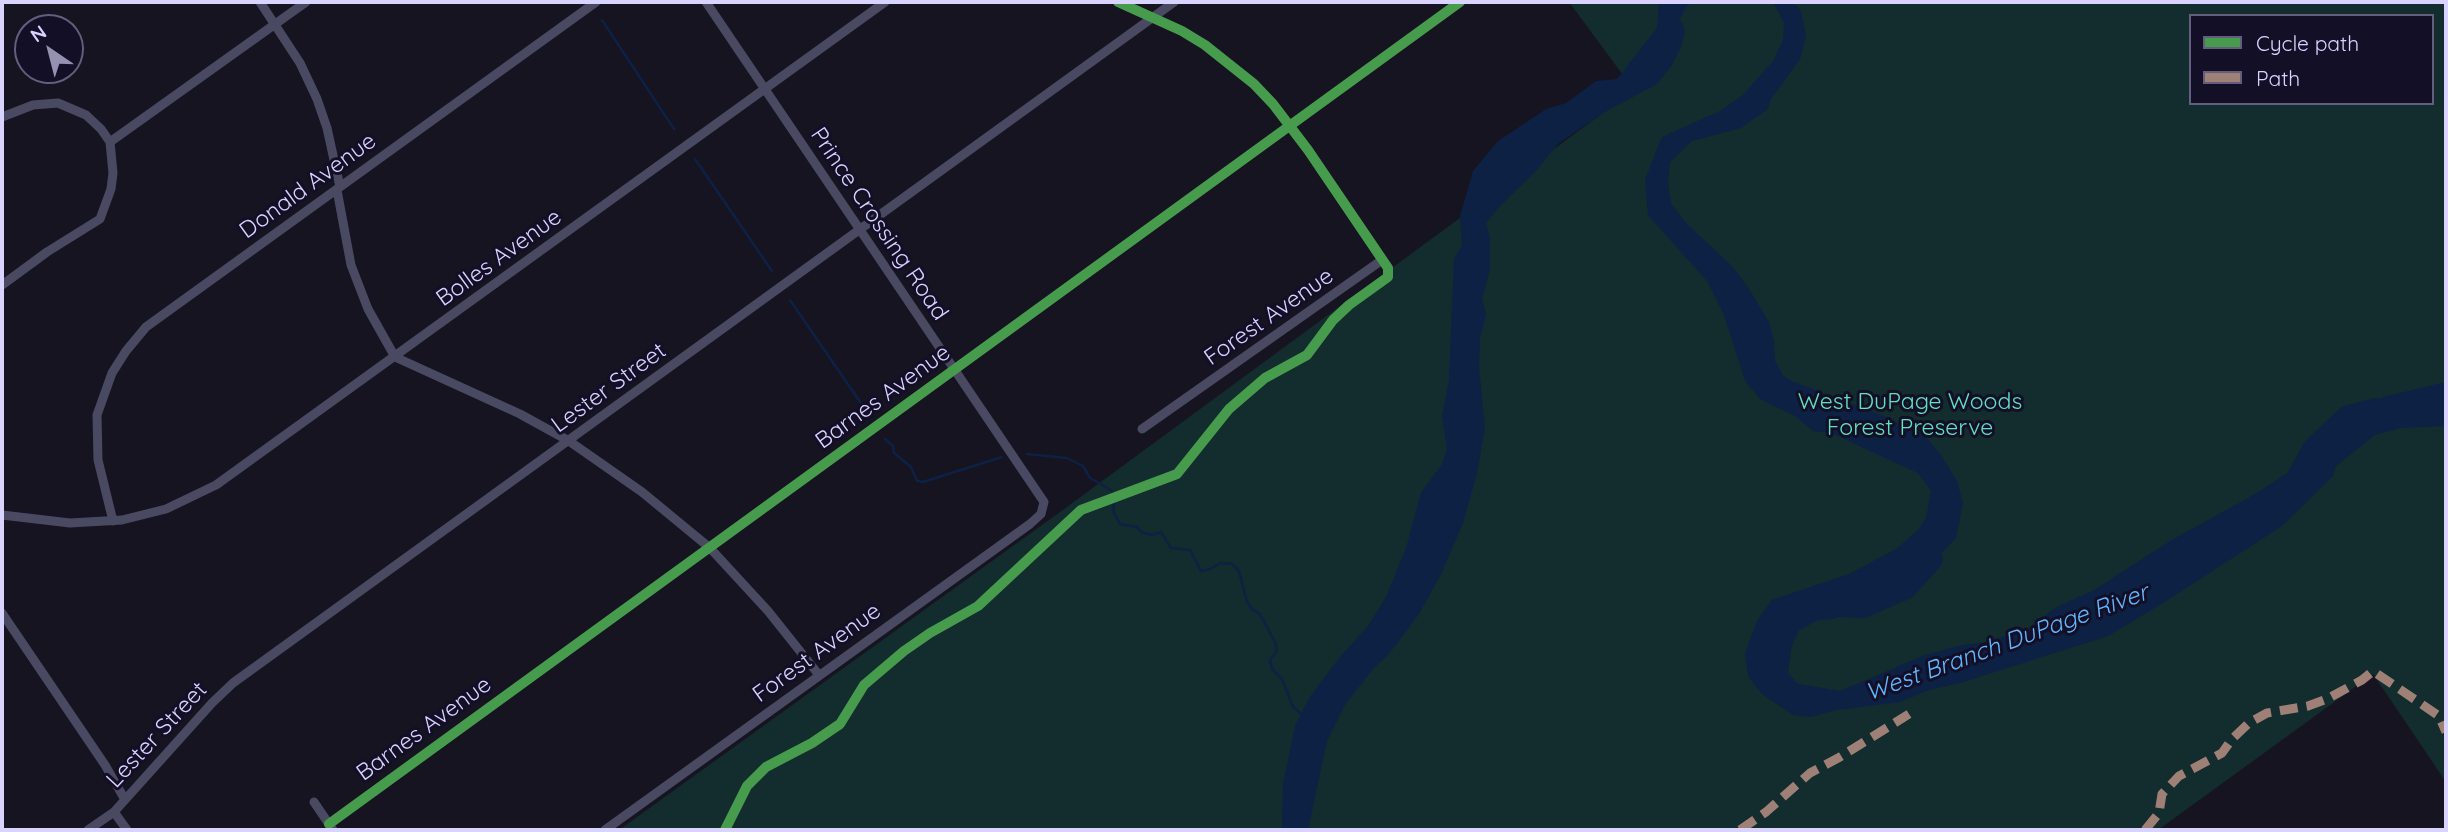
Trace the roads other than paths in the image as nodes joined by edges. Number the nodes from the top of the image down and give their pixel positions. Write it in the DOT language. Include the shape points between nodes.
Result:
graph roads {
  1 [pos="260,2"];
  2 [pos="306,2"];
  3 [pos="596,2"];
  4 [pos="706,2"];
  5 [pos="885,2"];
  6 [pos="1118,2"];
  7 [pos="1174,2"];
  8 [pos="1460,2"];
  9 [pos="1152,18"];
  10 [pos="275,24"];
  11 [pos="765,89"];
  12 [pos="2,117"];
  13 [pos="1290,127"];
  14 [pos="110,142"];
  15 [pos="339,188"];
  16 [pos="860,230"];
  17 [pos="2,285"];
  18 [pos="395,357"];
  19 [pos="955,371"];
  20 [pos="1142,429"];
  21 [pos="569,441"];
  22 [pos="1044,502"];
  23 [pos="2,515"];
  24 [pos="117,521"];
  25 [pos="710,548"];
  26 [pos="2,613"];
  27 [pos="819,675"];
  28 [pos="124,797"];
  29 [pos="314,802"];
  30 [pos="114,811"];
  31 [pos="331,827"];
  32 [pos="88,830"];
  33 [pos="127,830"];
  34 [pos="605,830"];
  1 -- 10 [label="street"];
  2 -- 10 [label="street"];
  3 -- 15 [label="street, Donald Avenue"];
  4 -- 11 [label="street, Prince Crossing Road"];
  5 -- 11 [label="street, Bolles Avenue"];
  6 -- 9 [label="street"];
  7 -- 9 [label="street, Lester Street"];
  8 -- 13 [label="street, Barnes Avenue"];
  9 -- 13 [label="street" via="1182,31 1231,64"];
  9 -- 16 [label="street, Lester Street"];
  10 -- 14 [label="street"];
  10 -- 15 [label="street" via="317,99"];
  11 -- 16 [label="street, Prince Crossing Road"];
  11 -- 18 [label="street, Bolles Avenue"];
  12 -- 14 [label="street" via="33,105 58,103 86,116"];
  13 -- 19 [label="street, Barnes Avenue"];
  13 -- 20 [label="street, Forest Avenue" via="1382,260"];
  14 -- 17 [label="street" via="111,189 100,219"];
  15 -- 18 [label="street" via="355,275"];
  15 -- 24 [label="street, Donald Avenue" via="146,327 126,351 107,383 97,415 100,473"];
  16 -- 19 [label="street, Prince Crossing Road"];
  16 -- 21 [label="street, Lester Street"];
  18 -- 21 [label="street" via="497,402"];
  18 -- 24 [label="street, Bolles Avenue" via="216,485 166,509"];
  19 -- 22 [label="street, Prince Crossing Road"];
  19 -- 25 [label="street, Barnes Avenue"];
  21 -- 25 [label="street" via="642,492"];
  21 -- 28 [label="street, Lester Street" via="233,684"];
  22 -- 27 [label="street, Forest Avenue" via="1041,514 1030,524"];
  23 -- 24 [label="street, Bolles Avenue" via="70,523"];
  25 -- 27 [label="street"];
  25 -- 31 [label="street, Barnes Avenue"];
  26 -- 28 [label="street"];
  27 -- 34 [label="street, Forest Avenue"];
  28 -- 30 [label="street, Lester Street"];
  29 -- 31 [label="street"];
  30 -- 32 [label="street, Lester Street"];
  30 -- 33 [label="street"];
}
